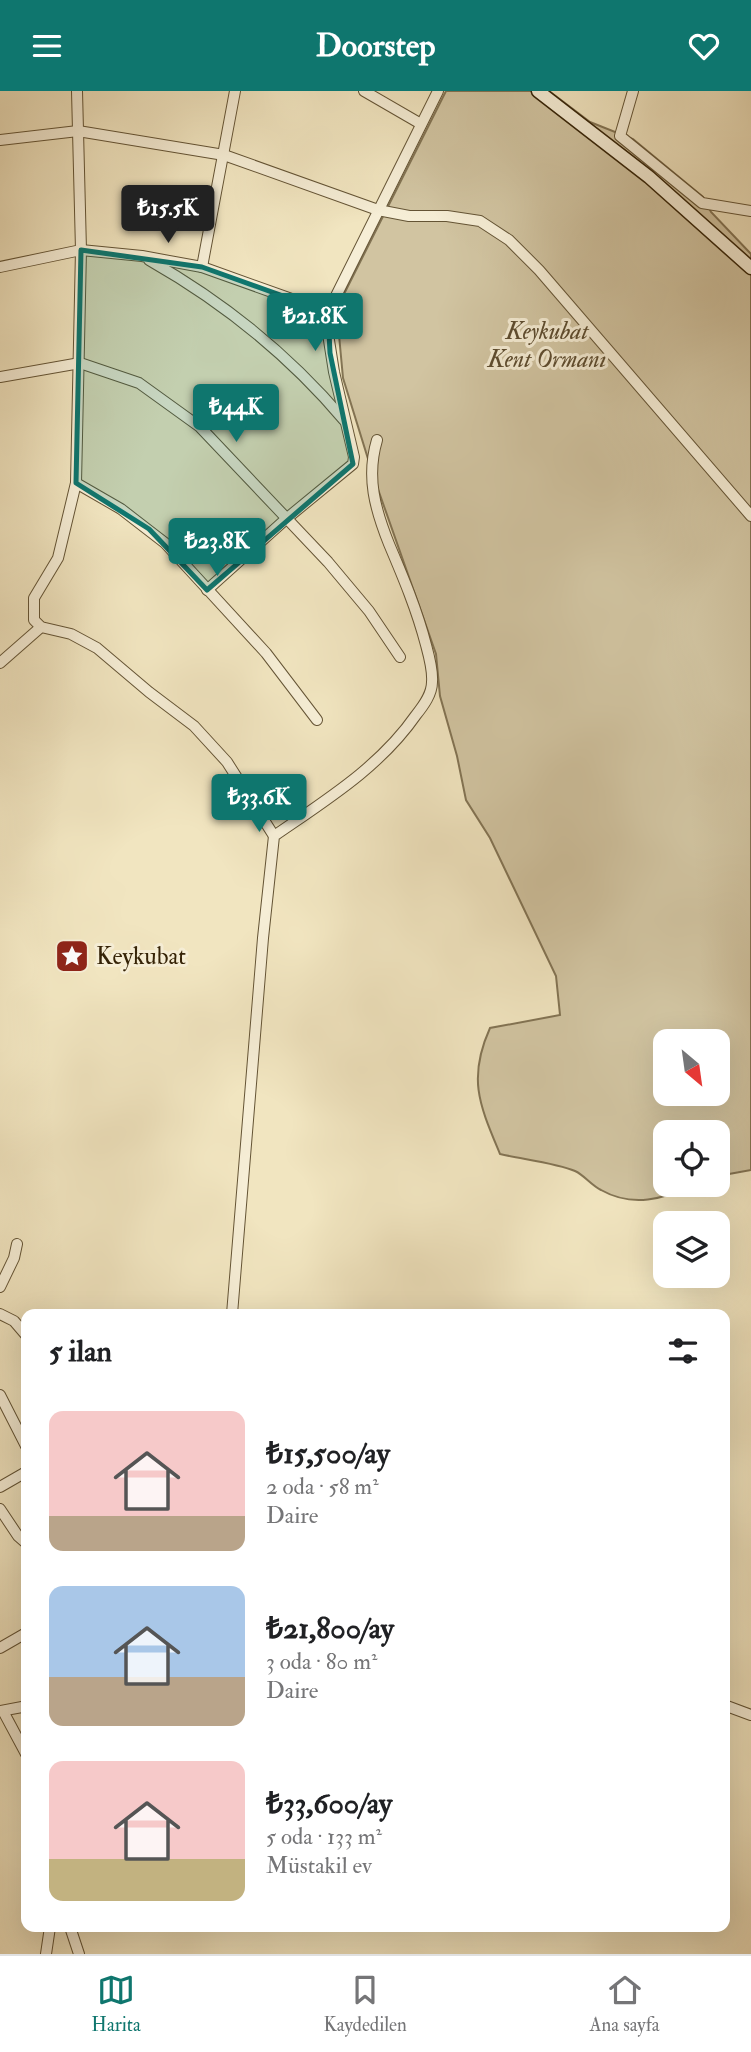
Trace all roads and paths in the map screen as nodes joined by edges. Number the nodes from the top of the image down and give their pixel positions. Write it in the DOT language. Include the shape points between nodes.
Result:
graph roads {
  1 [pos="77,91"];
  2 [pos="235,91"];
  3 [pos="364,91"];
  4 [pos="438,91"];
  5 [pos="538,91"];
  6 [pos="633,91"];
  7 [pos="421,124"];
  8 [pos="78,131"];
  9 [pos="620,136"];
  10 [pos="0,140"];
  11 [pos="617,153"];
  12 [pos="223,155"];
  13 [pos="378,210"];
  14 [pos="751,211"];
  15 [pos="81,250"];
  16 [pos="142,256"];
  17 [pos="0,267"];
  18 [pos="202,267"];
  19 [pos="751,268"];
  20 [pos="328,312"];
  21 [pos="80,363"];
  22 [pos="0,377"];
  23 [pos="347,423"];
  24 [pos="377,440"];
  25 [pos="76,483"];
  26 [pos="751,516"];
  27 [pos="286,519"];
  28 [pos="206,590"];
  29 [pos="41,627"];
  30 [pos="400,657"];
  31 [pos="0,663"];
  32 [pos="317,720"];
  33 [pos="274,836"];
  34 [pos="17,1244"];
  35 [pos="0,1287"];
  36 [pos="232,1309"];
  37 [pos="0,1314"];
  38 [pos="21,1329"];
  39 [pos="0,1395"];
  40 [pos="21,1436"];
  41 [pos="21,1475"];
  42 [pos="0,1487"];
  43 [pos="0,1509"];
  44 [pos="21,1539"];
  45 [pos="21,1636"];
  46 [pos="0,1648"];
  47 [pos="21,1707"];
  48 [pos="730,1707"];
  49 [pos="1,1711"];
  50 [pos="751,1715"];
  51 [pos="21,1745"];
  52 [pos="49,1932"];
  53 [pos="72,1932"];
  54 [pos="46,1954"];
  55 [pos="79,1954"];
  1 -- 8 [label="street"];
  2 -- 12 [label="street"];
  3 -- 7 [label="street"];
  4 -- 7 [label="street"];
  5 -- 11 [label="street"];
  6 -- 9 [label="street"];
  7 -- 13 [label="street"];
  8 -- 10 [label="street"];
  8 -- 12 [label="street"];
  8 -- 15 [label="street"];
  9 -- 11 [label="street"];
  9 -- 14 [label="street" via="702,203"];
  11 -- 19 [label="street"];
  12 -- 13 [label="street"];
  12 -- 18 [label="street"];
  13 -- 20 [label="street"];
  13 -- 26 [label="street" via="473,219 509,240"];
  15 -- 16 [label="street"];
  15 -- 17 [label="street"];
  15 -- 21 [label="street"];
  16 -- 18 [label="street"];
  16 -- 23 [label="street" via="255,331 299,370"];
  18 -- 20 [label="street"];
  20 -- 23 [label="street" via="332,363"];
  21 -- 22 [label="street"];
  21 -- 25 [label="street"];
  21 -- 27 [label="street" via="139,383 200,427"];
  23 -- 27 [label="street" via="352,466"];
  24 -- 33 [label="street" via="371,467 375,499 419,619 432,672 431,690 415,717 378,759"];
  25 -- 28 [label="street" via="149,530"];
  25 -- 29 [label="street" via="58,558 33,603 34,620"];
  27 -- 28 [label="street"];
  27 -- 30 [label="street" via="369,611"];
  28 -- 32 [label="street" via="266,653"];
  29 -- 31 [label="street"];
  29 -- 33 [label="street" via="71,634 97,648 194,726 227,762"];
  33 -- 36 [label="street"];
  34 -- 35 [label="street"];
  37 -- 38 [label="street"];
  39 -- 40 [label="street"];
  41 -- 42 [label="street"];
  43 -- 44 [label="street"];
  45 -- 46 [label="street"];
  47 -- 49 [label="street"];
  48 -- 50 [label="street"];
  49 -- 51 [label="street"];
  52 -- 54 [label="street"];
  53 -- 55 [label="street"];
}
